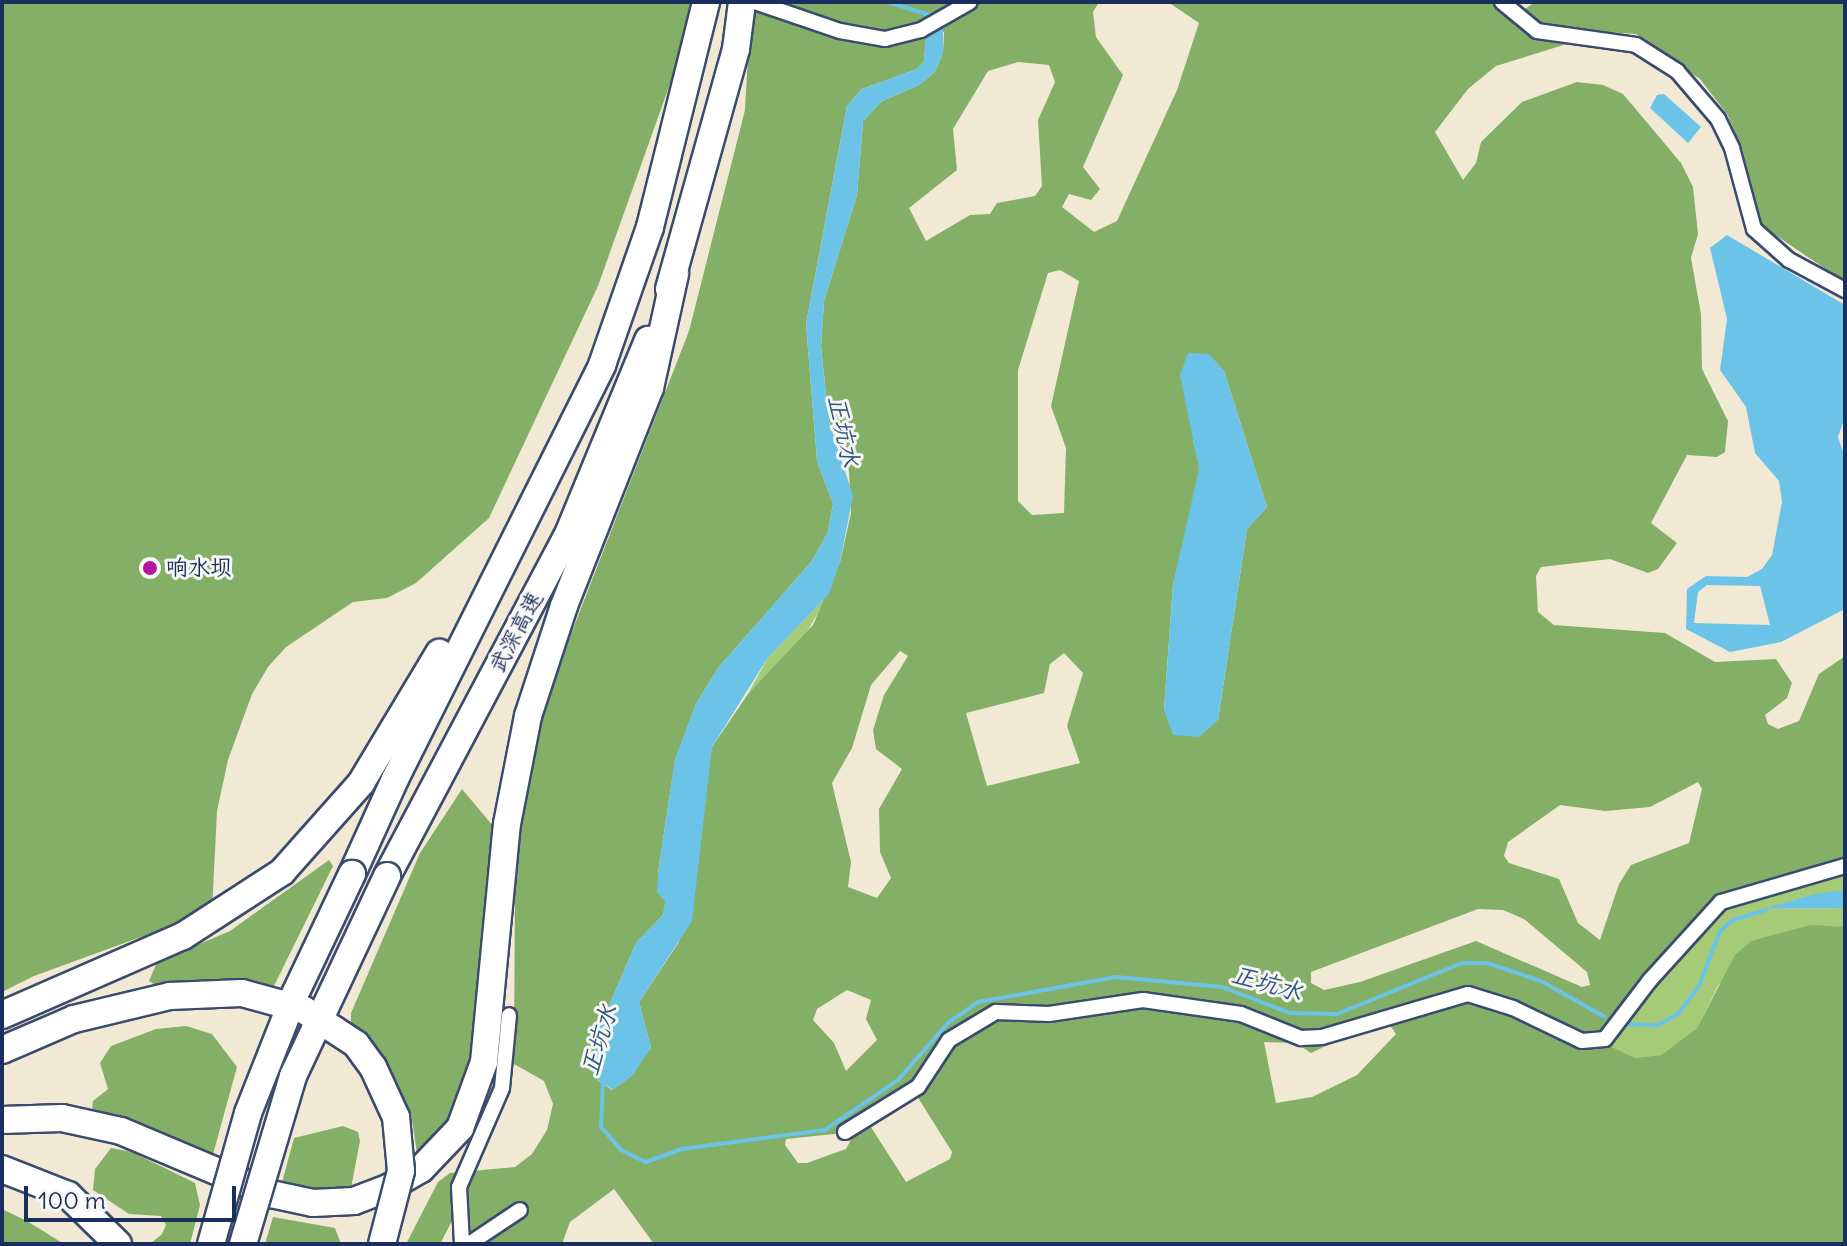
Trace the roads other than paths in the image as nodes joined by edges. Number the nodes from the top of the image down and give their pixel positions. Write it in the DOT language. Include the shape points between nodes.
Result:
graph roads {
  1 [pos="706,2"];
  2 [pos="742,2"];
  3 [pos="755,2"];
  4 [pos="970,2"];
  5 [pos="1502,2"];
  6 [pos="675,274"];
  7 [pos="1845,290"];
  8 [pos="602,365"];
  9 [pos="1845,866"];
  10 [pos="2,1015"];
  11 [pos="509,1015"];
  12 [pos="2,1050"];
  13 [pos="2,1120"];
  14 [pos="845,1132"];
  15 [pos="2,1169"];
  16 [pos="520,1210"];
  17 [pos="118,1244"];
  18 [pos="211,1244"];
  19 [pos="243,1244"];
  20 [pos="382,1244"];
  21 [pos="462,1244"];
  22 [pos="469,1244"];
  1 -- 8 [label="highway, 武深高速" via="650,227"];
  2 -- 6 [label="highway, 武深高速" via="736,49"];
  3 -- 4 [label="street" via="840,31 885,39 931,24"];
  5 -- 7 [label="street" via="1537,31 1636,45 1677,71 1718,119 1732,148 1754,229 1789,260"];
  6 -- 13 [label="highway" via="640,418 564,606 528,716 507,824 486,1051 472,1107 460,1128 421,1169 388,1188 354,1201 313,1203 271,1194 121,1131 62,1118"];
  6 -- 19 [label="highway, 武深高速, bridge" via="569,532 387,876 293,1076"];
  8 -- 10 [label="highway" via="397,727 331,823 282,872 214,921"];
  8 -- 18 [label="highway, 武深高速, bridge" via="352,874 259,1085"];
  9 -- 14 [label="street" via="1721,902 1605,1039 1582,1041 1499,1002 1468,994 1322,1037 1301,1038 1241,1014 1143,1000 1049,1014 996,1012 949,1040 918,1087"];
  11 -- 21 [label="street" via="502,1088 459,1187"];
  12 -- 20 [label="highway, bridge" via="74,1019 170,996 242,993 304,1010 356,1044 396,1117 401,1171"];
  15 -- 17 [label="highway" via="68,1195"];
  16 -- 22 [label="street"];
}
